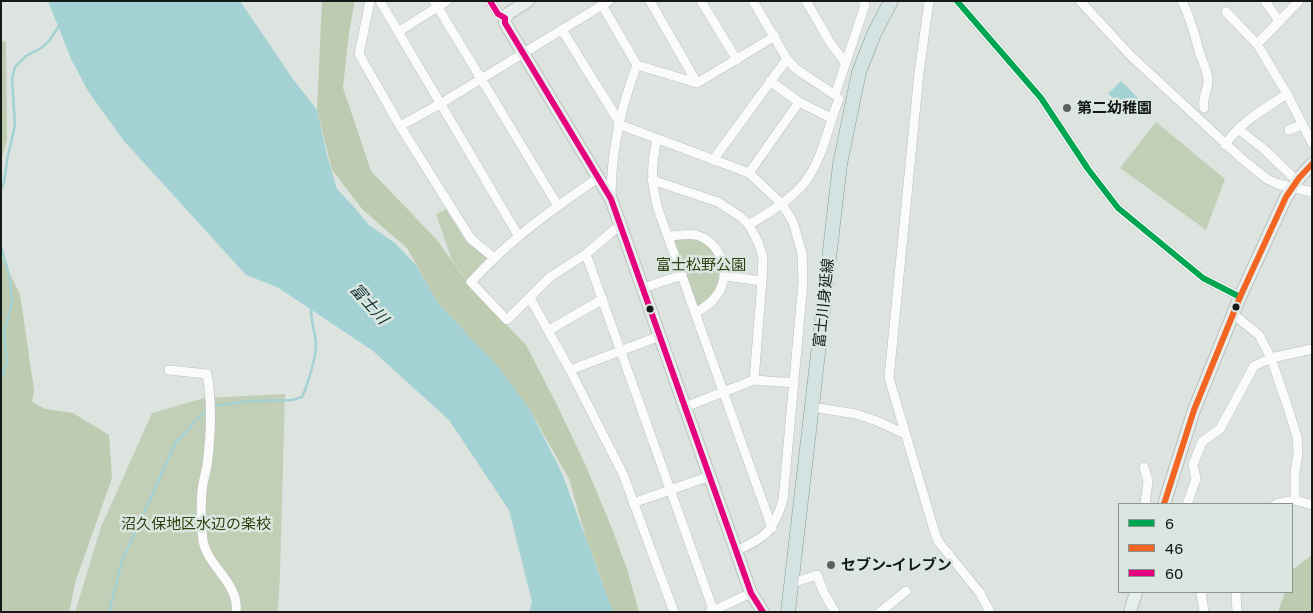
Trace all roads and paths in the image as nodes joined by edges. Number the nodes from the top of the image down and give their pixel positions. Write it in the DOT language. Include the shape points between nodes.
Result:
graph roads {
  1 [pos="370,1"];
  2 [pos="380,1"];
  3 [pos="447,1"];
  4 [pos="490,1"];
  5 [pos="528,1"];
  6 [pos="650,1"];
  7 [pos="701,1"];
  8 [pos="753,1"];
  9 [pos="806,1"];
  10 [pos="862,1"];
  11 [pos="891,1"];
  12 [pos="929,1"];
  13 [pos="957,1"];
  14 [pos="1080,1"];
  15 [pos="1182,1"];
  16 [pos="1265,1"];
  17 [pos="1299,1"];
  18 [pos="606,3"];
  19 [pos="435,4"];
  20 [pos="1226,12"];
  21 [pos="505,18"];
  22 [pos="1279,21"];
  23 [pos="562,30"];
  24 [pos="398,32"];
  25 [pos="775,36"];
  26 [pos="1257,44"];
  27 [pos="523,54"];
  28 [pos="787,59"];
  29 [pos="737,60"];
  30 [pos="845,62"];
  31 [pos="637,65"];
  32 [pos="480,80"];
  33 [pos="770,81"];
  34 [pos="697,83"];
  35 [pos="1287,94"];
  36 [pos="839,99"];
  37 [pos="799,102"];
  38 [pos="440,104"];
  39 [pos="1204,108"];
  40 [pos="831,118"];
  41 [pos="618,122"];
  42 [pos="1301,124"];
  43 [pos="400,126"];
  44 [pos="1238,129"];
  45 [pos="1289,130"];
  46 [pos="657,139"];
  47 [pos="1312,143"];
  48 [pos="1225,145"];
  49 [pos="713,160"];
  50 [pos="1312,164"];
  51 [pos="749,173"];
  52 [pos="598,178"];
  53 [pos="652,180"];
  54 [pos="1295,184"];
  55 [pos="1312,192"];
  56 [pos="611,199"];
  57 [pos="782,204"];
  58 [pos="558,206"];
  59 [pos="621,224"];
  60 [pos="749,225"];
  61 [pos="518,235"];
  62 [pos="669,236"];
  63 [pos="586,254"];
  64 [pos="493,257"];
  65 [pos="682,275"];
  66 [pos="725,276"];
  67 [pos="762,281"];
  68 [pos="643,288"];
  69 [pos="1240,297"];
  70 [pos="530,298"];
  71 [pos="603,299"];
  72 [pos="696,313"];
  73 [pos="1233,314"];
  74 [pos="548,330"];
  75 [pos="660,336"];
  76 [pos="1312,349"];
  77 [pos="620,350"];
  78 [pos="1271,358"];
  79 [pos="169,370"];
  80 [pos="570,370"];
  81 [pos="754,380"];
  82 [pos="794,383"];
  83 [pos="723,392"];
  84 [pos="685,407"];
  85 [pos="812,407"];
  86 [pos="905,434"];
  87 [pos="1144,467"];
  88 [pos="710,476"];
  89 [pos="670,490"];
  90 [pos="1295,500"];
  91 [pos="634,503"];
  92 [pos="1145,503"];
  93 [pos="1164,503"];
  94 [pos="1187,503"];
  95 [pos="1281,503"];
  96 [pos="1312,505"];
  97 [pos="772,528"];
  98 [pos="736,551"];
  99 [pos="792,583"];
  100 [pos="906,591"];
  101 [pos="751,593"];
  102 [pos="1136,593"];
  103 [pos="1201,593"];
  104 [pos="1236,593"];
  105 [pos="712,611"];
  106 [pos="236,612"];
  107 [pos="674,612"];
  108 [pos="763,612"];
  109 [pos="788,612"];
  110 [pos="835,612"];
  111 [pos="880,612"];
  112 [pos="990,612"];
  113 [pos="1130,612"];
  114 [pos="1204,612"];
  115 [pos="1236,612"];
  1 -- 43 [label="street" via="359,54"];
  2 -- 24 [label="street"];
  3 -- 19 [label="street"];
  4 -- 21 [label="street" via="498,14"];
  5 -- 21 [label="street"];
  6 -- 34 [label="street"];
  7 -- 29 [label="street"];
  8 -- 25 [label="street"];
  9 -- 30 [label="street"];
  10 -- 30 [label="street" via="865,5"];
  11 -- 85 [label="main road, 富士川身延線" via="859,72 846,129"];
  12 -- 86 [label="street" via="889,378"];
  13 -- 69 [label="street" via="1041,98 1118,208 1203,278"];
  14 -- 48 [label="street" via="1131,56"];
  15 -- 39 [label="street" via="1207,73 1209,83 1202,98"];
  16 -- 22 [label="street"];
  17 -- 22 [label="street"];
  18 -- 23 [label="street"];
  18 -- 31 [label="street"];
  19 -- 24 [label="street"];
  19 -- 32 [label="street"];
  20 -- 26 [label="street"];
  21 -- 27 [label="street"];
  22 -- 26 [label="street"];
  23 -- 27 [label="street"];
  23 -- 41 [label="street"];
  24 -- 38 [label="street"];
  25 -- 28 [label="street"];
  25 -- 29 [label="street"];
  26 -- 35 [label="street"];
  27 -- 32 [label="street"];
  27 -- 52 [label="street"];
  28 -- 30 [label="street" via="796,69 835,95"];
  28 -- 33 [label="street"];
  29 -- 34 [label="street"];
  31 -- 34 [label="street"];
  31 -- 41 [label="street"];
  32 -- 38 [label="street"];
  32 -- 58 [label="street"];
  33 -- 37 [label="street"];
  33 -- 49 [label="street"];
  35 -- 42 [label="street"];
  35 -- 44 [label="street"];
  36 -- 40 [label="street"];
  37 -- 40 [label="street"];
  37 -- 51 [label="street"];
  38 -- 43 [label="street"];
  38 -- 61 [label="street"];
  40 -- 57 [label="street" via="819,158 806,182"];
  41 -- 46 [label="street"];
  41 -- 56 [label="street"];
  42 -- 45 [label="street"];
  42 -- 47 [label="street"];
  43 -- 64 [label="street" via="471,239"];
  44 -- 48 [label="street"];
  44 -- 54 [label="street" via="1265,150"];
  46 -- 49 [label="street"];
  46 -- 53 [label="street"];
  48 -- 54 [label="street" via="1267,179"];
  49 -- 51 [label="street"];
  50 -- 54 [label="street"];
  51 -- 57 [label="street"];
  52 -- 56 [label="street"];
  52 -- 58 [label="street"];
  53 -- 60 [label="street" via="718,202"];
  53 -- 62 [label="street" via="658,209"];
  54 -- 55 [label="street"];
  54 -- 69 [label="street" via="1280,207"];
  56 -- 59 [label="street"];
  57 -- 60 [label="street"];
  57 -- 82 [label="street" via="793,222 802,253 803,282"];
  58 -- 61 [label="street"];
  59 -- 63 [label="street"];
  59 -- 68 [label="street"];
  60 -- 67 [label="street" via="763,257"];
  61 -- 64 [label="street"];
  62 -- 65 [label="street"];
  62 -- 66 [label="street" via="689,234 713,244 721,257"];
  63 -- 70 [label="street" via="550,277"];
  63 -- 71 [label="street"];
  64 -- 70 [label="street" via="471,282 507,320"];
  65 -- 68 [label="street"];
  65 -- 72 [label="street"];
  66 -- 67 [label="street"];
  66 -- 72 [label="street" via="710,304"];
  67 -- 81 [label="street"];
  68 -- 75 [label="street"];
  69 -- 73 [label="street"];
  70 -- 74 [label="street"];
  71 -- 74 [label="street"];
  71 -- 77 [label="street"];
  72 -- 83 [label="street"];
  73 -- 78 [label="street" via="1259,335"];
  73 -- 93 [label="street" via="1194,410"];
  74 -- 80 [label="street"];
  75 -- 77 [label="street"];
  75 -- 84 [label="street"];
  76 -- 78 [label="street"];
  77 -- 80 [label="street"];
  77 -- 89 [label="street"];
  78 -- 90 [label="street" via="1297,437"];
  78 -- 94 [label="street" via="1254,366 1220,429 1202,442 1194,465 1196,479"];
  79 -- 106 [label="street" via="207,374 210,419 208,460 202,491 203,539 205,548 234,594"];
  80 -- 91 [label="street" via="623,474"];
  81 -- 82 [label="street"];
  81 -- 83 [label="street"];
  82 -- 97 [label="street" via="783,500"];
  83 -- 84 [label="street"];
  83 -- 97 [label="street"];
  84 -- 88 [label="street"];
  85 -- 86 [label="street" via="856,414"];
  85 -- 99 [label="main road, 富士川身延線"];
  86 -- 112 [label="street" via="938,541 980,593"];
  87 -- 92 [label="street" via="1148,481"];
  88 -- 89 [label="street"];
  88 -- 98 [label="street"];
  89 -- 91 [label="street"];
  89 -- 105 [label="street"];
  90 -- 95 [label="street"];
  90 -- 96 [label="street"];
  91 -- 107 [label="street"];
  97 -- 98 [label="street" via="760,540"];
  98 -- 101 [label="street"];
  99 -- 109 [label="main road, 富士川身延線"];
  99 -- 110 [label="street" via="817,575"];
  100 -- 111 [label="street"];
  101 -- 105 [label="street"];
  101 -- 108 [label="street"];
  102 -- 113 [label="street"];
  103 -- 114 [label="street"];
  104 -- 115 [label="street"];
}
